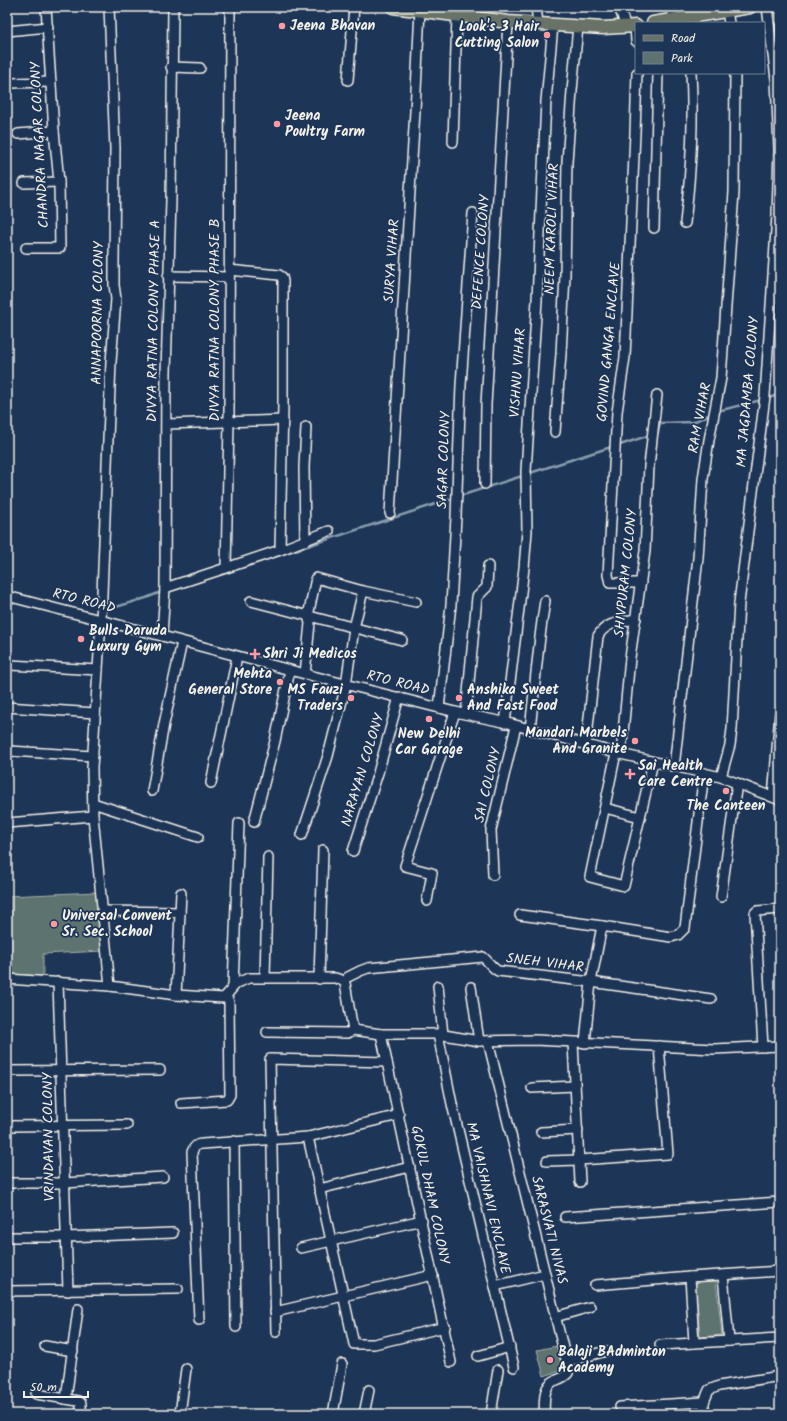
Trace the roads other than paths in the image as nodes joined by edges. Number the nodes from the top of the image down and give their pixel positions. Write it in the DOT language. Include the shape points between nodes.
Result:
graph roads {
  1 [pos="46,7"];
  2 [pos="109,7"];
  3 [pos="173,7"];
  4 [pos="230,7"];
  5 [pos="354,7"];
  6 [pos="393,7"];
  7 [pos="536,7"];
  8 [pos="619,7"];
  9 [pos="671,7"];
  10 [pos="750,7"];
  11 [pos="767,7"];
  12 [pos="412,9"];
  13 [pos="472,12"];
  14 [pos="723,13"];
  15 [pos="457,15"];
  16 [pos="682,20"];
  17 [pos="508,22"];
  18 [pos="664,22"];
  19 [pos="538,24"];
  20 [pos="553,25"];
  21 [pos="578,26"];
  22 [pos="632,26"];
  23 [pos="48,27"];
  24 [pos="7,31"];
  25 [pos="635,37"];
  26 [pos="171,67"];
  27 [pos="200,68"];
  28 [pos="637,74"];
  29 [pos="658,74"];
  30 [pos="691,74"];
  31 [pos="735,74"];
  32 [pos="348,80"];
  33 [pos="11,82"];
  34 [pos="51,82"];
  35 [pos="54,131"];
  36 [pos="18,134"];
  37 [pos="453,142"];
  38 [pos="59,182"];
  39 [pos="24,183"];
  40 [pos="473,213"];
  41 [pos="685,222"];
  42 [pos="654,228"];
  43 [pos="26,248"];
  44 [pos="229,274"];
  45 [pos="168,276"];
  46 [pos="657,395"];
  47 [pos="283,420"];
  48 [pos="229,422"];
  49 [pos="167,424"];
  50 [pos="306,427"];
  51 [pos="554,432"];
  52 [pos="485,484"];
  53 [pos="390,513"];
  54 [pos="329,531"];
  55 [pos="305,541"];
  56 [pos="280,550"];
  57 [pos="488,566"];
  58 [pos="226,568"];
  59 [pos="641,583"];
  60 [pos="165,588"];
  61 [pos="363,591"];
  62 [pos="7,596"];
  63 [pos="251,601"];
  64 [pos="545,601"];
  65 [pos="416,602"];
  66 [pos="308,616"];
  67 [pos="101,620"];
  68 [pos="636,620"];
  69 [pos="354,628"];
  70 [pos="162,636"];
  71 [pos="402,640"];
  72 [pos="182,642"];
  73 [pos="237,657"];
  74 [pos="10,664"];
  75 [pos="98,670"];
  76 [pos="290,670"];
  77 [pos="305,674"];
  78 [pos="346,685"];
  79 [pos="399,697"];
  80 [pos="7,707"];
  81 [pos="439,708"];
  82 [pos="455,712"];
  83 [pos="95,714"];
  84 [pos="466,714"];
  85 [pos="780,714"];
  86 [pos="505,723"];
  87 [pos="516,726"];
  88 [pos="530,730"];
  89 [pos="586,745"];
  90 [pos="9,751"];
  91 [pos="619,754"];
  92 [pos="93,756"];
  93 [pos="653,762"];
  94 [pos="674,767"];
  95 [pos="704,773"];
  96 [pos="721,777"];
  97 [pos="211,783"];
  98 [pos="737,783"];
  99 [pos="152,791"];
  100 [pos="777,799"];
  101 [pos="93,803"];
  102 [pos="605,808"];
  103 [pos="93,816"];
  104 [pos="640,817"];
  105 [pos="254,822"];
  106 [pos="7,823"];
  107 [pos="239,823"];
  108 [pos="302,835"];
  109 [pos="198,837"];
  110 [pos="324,850"];
  111 [pos="353,851"];
  112 [pos="268,856"];
  113 [pos="493,875"];
  114 [pos="181,893"];
  115 [pos="721,897"];
  116 [pos="426,901"];
  117 [pos="780,909"];
  118 [pos="102,911"];
  119 [pos="180,912"];
  120 [pos="520,915"];
  121 [pos="602,926"];
  122 [pos="265,977"];
  123 [pos="348,977"];
  124 [pos="319,978"];
  125 [pos="7,979"];
  126 [pos="58,982"];
  127 [pos="591,982"];
  128 [pos="110,986"];
  129 [pos="438,986"];
  130 [pos="233,987"];
  131 [pos="471,987"];
  132 [pos="176,995"];
  133 [pos="226,996"];
  134 [pos="711,999"];
  135 [pos="353,1030"];
  136 [pos="267,1032"];
  137 [pos="381,1034"];
  138 [pos="441,1035"];
  139 [pos="484,1041"];
  140 [pos="573,1043"];
  141 [pos="585,1043"];
  142 [pos="659,1046"];
  143 [pos="780,1046"];
  144 [pos="763,1047"];
  145 [pos="387,1062"];
  146 [pos="160,1070"];
  147 [pos="7,1071"];
  148 [pos="62,1072"];
  149 [pos="575,1086"];
  150 [pos="532,1088"];
  151 [pos="181,1103"];
  152 [pos="399,1115"];
  153 [pos="127,1125"];
  154 [pos="7,1126"];
  155 [pos="63,1126"];
  156 [pos="578,1130"];
  157 [pos="541,1132"];
  158 [pos="308,1137"];
  159 [pos="271,1139"];
  160 [pos="234,1141"];
  161 [pos="579,1160"];
  162 [pos="547,1161"];
  163 [pos="410,1167"];
  164 [pos="163,1177"];
  165 [pos="7,1182"];
  166 [pos="580,1182"];
  167 [pos="64,1183"];
  168 [pos="319,1189"];
  169 [pos="780,1202"];
  170 [pos="565,1217"];
  171 [pos="422,1220"];
  172 [pos="173,1233"];
  173 [pos="7,1237"];
  174 [pos="65,1237"];
  175 [pos="331,1241"];
  176 [pos="301,1248"];
  177 [pos="780,1271"];
  178 [pos="545,1274"];
  179 [pos="433,1275"];
  180 [pos="723,1275"];
  181 [pos="690,1276"];
  182 [pos="595,1285"];
  183 [pos="495,1286"];
  184 [pos="178,1289"];
  185 [pos="7,1291"];
  186 [pos="68,1291"];
  187 [pos="343,1296"];
  188 [pos="590,1307"];
  189 [pos="78,1309"];
  190 [pos="275,1312"];
  191 [pos="555,1317"];
  192 [pos="199,1320"];
  193 [pos="236,1327"];
  194 [pos="445,1327"];
  195 [pos="276,1332"];
  196 [pos="780,1338"];
  197 [pos="729,1341"];
  198 [pos="694,1343"];
  199 [pos="660,1345"];
  200 [pos="45,1346"];
  201 [pos="510,1347"];
  202 [pos="73,1351"];
  203 [pos="606,1351"];
  204 [pos="478,1356"];
  205 [pos="451,1362"];
  206 [pos="567,1362"];
  207 [pos="342,1364"];
  208 [pos="514,1367"];
  209 [pos="186,1369"];
  210 [pos="498,1370"];
  211 [pos="780,1376"];
  212 [pos="368,1390"];
  213 [pos="36,1394"];
  214 [pos="66,1399"];
  215 [pos="704,1402"];
  216 [pos="620,1407"];
  217 [pos="81,1414"];
  218 [pos="180,1414"];
  219 [pos="333,1414"];
  220 [pos="364,1414"];
  221 [pos="490,1414"];
  222 [pos="544,1414"];
  223 [pos="704,1414"];
  1 -- 23 [label="street, CHANDRA NAGAR COLONY"];
  2 -- 67 [label="street, ANNAPOORNA COLONY" via="115,148 116,299 105,486"];
  3 -- 26 [label="street, DIVYA RATNA COLONY PHASE A"];
  4 -- 44 [label="street, DIVYA RATNA COLONY PHASE B"];
  5 -- 32 [label="street"];
  6 -- 12 [label="main road"];
  7 -- 19 [label="street"];
  8 -- 22 [label="street"];
  9 -- 16 [label="street"];
  10 -- 14 [label="main road"];
  11 -- 96 [label="street, MA JAGDAMBA COLONY" via="777,87 777,214 765,396 739,603 732,729"];
  12 -- 15 [label="main road"];
  12 -- 53 [label="street, SURYA VIHAR" via="415,127"];
  13 -- 15 [label="main road"];
  13 -- 17 [label="main road"];
  14 -- 16 [label="main road"];
  15 -- 37 [label="street"];
  16 -- 18 [label="main road"];
  17 -- 19 [label="main road"];
  17 -- 52 [label="street, DEFENCE COLONY" via="486,405"];
  19 -- 20 [label="main road"];
  20 -- 21 [label="main road"];
  20 -- 86 [label="street, VISHNU VIHAR" via="546,101 526,471 527,531"];
  21 -- 22 [label="main road"];
  21 -- 51 [label="street, NEEM KAROLI VIHAR" via="567,162 565,275"];
  22 -- 25 [label="street"];
  23 -- 24 [label="street"];
  23 -- 34 [label="street, CHANDRA NAGAR COLONY"];
  26 -- 27 [label="street"];
  26 -- 45 [label="street, DIVYA RATNA COLONY PHASE A"];
  28 -- 59 [label="street, GOVIND GANGA ENCLAVE" via="624,357 617,412 608,575 610,583"];
  29 -- 42 [label="street"];
  30 -- 41 [label="street" via="691,166"];
  31 -- 94 [label="street, RAM VIHAR" via="734,192 721,378 703,479 698,558"];
  33 -- 34 [label="street"];
  34 -- 35 [label="street, CHANDRA NAGAR COLONY"];
  35 -- 36 [label="street"];
  35 -- 38 [label="street, CHANDRA NAGAR COLONY"];
  38 -- 39 [label="street"];
  38 -- 43 [label="street, CHANDRA NAGAR COLONY" via="60,248"];
  40 -- 81 [label="street, SAGAR COLONY" via="461,385 451,605"];
  44 -- 45 [label="street"];
  44 -- 47 [label="street" via="271,274 282,277"];
  44 -- 48 [label="street, DIVYA RATNA COLONY PHASE B"];
  45 -- 49 [label="street, DIVYA RATNA COLONY PHASE A"];
  46 -- 59 [label="street, SHIVPURAM COLONY"];
  47 -- 48 [label="street"];
  47 -- 56 [label="street"];
  48 -- 49 [label="street"];
  48 -- 58 [label="street, DIVYA RATNA COLONY PHASE B"];
  49 -- 60 [label="street, DIVYA RATNA COLONY PHASE A"];
  50 -- 55 [label="street"];
  54 -- 55 [label="street"];
  55 -- 56 [label="street"];
  56 -- 58 [label="street"];
  57 -- 84 [label="street" via="487,587 477,597"];
  58 -- 60 [label="street"];
  59 -- 68 [label="street, SHIVPURAM COLONY"];
  60 -- 70 [label="street, DIVYA RATNA COLONY PHASE A"];
  61 -- 65 [label="street"];
  61 -- 66 [label="street" via="316,578"];
  61 -- 69 [label="street"];
  62 -- 67 [label="street, RTO ROAD"];
  63 -- 66 [label="street"];
  64 -- 88 [label="street"];
  66 -- 69 [label="street"];
  66 -- 77 [label="street" via="310,623"];
  67 -- 70 [label="street, RTO ROAD"];
  67 -- 75 [label="street, ANNAPOORNA COLONY"];
  68 -- 89 [label="street" via="608,625 598,636"];
  68 -- 91 [label="street, SHIVPURAM COLONY"];
  69 -- 71 [label="street"];
  69 -- 78 [label="street"];
  70 -- 72 [label="street, RTO ROAD"];
  72 -- 73 [label="street, RTO ROAD"];
  72 -- 99 [label="street"];
  73 -- 76 [label="street, RTO ROAD"];
  73 -- 97 [label="street"];
  74 -- 75 [label="street"];
  75 -- 83 [label="street, ANNAPOORNA COLONY"];
  76 -- 77 [label="street, RTO ROAD"];
  76 -- 105 [label="street"];
  77 -- 78 [label="street, RTO ROAD"];
  78 -- 79 [label="street, RTO ROAD"];
  78 -- 108 [label="street" via="328,756"];
  79 -- 81 [label="street, RTO ROAD"];
  79 -- 111 [label="street, NARAYAN COLONY"];
  80 -- 83 [label="street"];
  81 -- 82 [label="street, RTO ROAD"];
  82 -- 84 [label="street, RTO ROAD"];
  82 -- 116 [label="street" via="404,866 432,873"];
  83 -- 92 [label="street, ANNAPOORNA COLONY"];
  84 -- 86 [label="street, RTO ROAD"];
  85 -- 100 [label="street"];
  86 -- 87 [label="street, RTO ROAD"];
  87 -- 88 [label="street, RTO ROAD"];
  87 -- 113 [label="street, SAI COLONY" via="491,830"];
  88 -- 89 [label="street, RTO ROAD"];
  89 -- 91 [label="street, RTO ROAD"];
  90 -- 92 [label="street"];
  91 -- 93 [label="street, RTO ROAD"];
  91 -- 102 [label="street, SHIVPURAM COLONY"];
  92 -- 101 [label="street, ANNAPOORNA COLONY"];
  93 -- 94 [label="street, RTO ROAD"];
  93 -- 104 [label="street"];
  94 -- 95 [label="street, RTO ROAD"];
  95 -- 96 [label="street, RTO ROAD"];
  95 -- 121 [label="street" via="685,928 671,938"];
  96 -- 98 [label="street, RTO ROAD"];
  98 -- 100 [label="street, RTO ROAD"];
  98 -- 115 [label="street"];
  101 -- 103 [label="street, ANNAPOORNA COLONY"];
  101 -- 109 [label="street"];
  102 -- 104 [label="street"];
  102 -- 104 [label="street, SHIVPURAM COLONY" via="590,877 624,886"];
  103 -- 106 [label="street"];
  103 -- 118 [label="street, ANNAPOORNA COLONY"];
  107 -- 130 [label="street"];
  110 -- 124 [label="street"];
  112 -- 122 [label="street"];
  114 -- 119 [label="street"];
  117 -- 144 [label="street" via="755,913"];
  118 -- 119 [label="street"];
  118 -- 128 [label="street, ANNAPOORNA COLONY"];
  119 -- 132 [label="street"];
  120 -- 121 [label="street"];
  121 -- 127 [label="street, SNEH VIHAR"];
  122 -- 124 [label="street"];
  122 -- 130 [label="street" via="242,980"];
  123 -- 127 [label="street, SNEH VIHAR" via="368,968 483,958 498,971"];
  124 -- 135 [label="street" via="335,978 344,983"];
  125 -- 126 [label="street"];
  126 -- 128 [label="street"];
  126 -- 148 [label="street, VRINDAVAN COLONY"];
  127 -- 134 [label="street"];
  127 -- 141 [label="street"];
  128 -- 132 [label="street"];
  129 -- 138 [label="street, MA VAISHNAVI ENCLAVE"];
  130 -- 133 [label="street"];
  131 -- 139 [label="street, SARASVATI NIVAS"];
  132 -- 133 [label="street" via="223,998"];
  133 -- 151 [label="street" via="229,1002 230,1095 227,1100"];
  135 -- 136 [label="street"];
  135 -- 137 [label="street"];
  137 -- 138 [label="street"];
  137 -- 145 [label="street, GOKUL DHAM COLONY"];
  138 -- 139 [label="street"];
  138 -- 183 [label="street, MA VAISHNAVI ENCLAVE" via="452,1104"];
  139 -- 140 [label="street" via="535,1040"];
  139 -- 178 [label="street, SARASVATI NIVAS"];
  140 -- 141 [label="street"];
  140 -- 149 [label="street"];
  141 -- 142 [label="street"];
  142 -- 144 [label="street" via="714,1049"];
  142 -- 161 [label="street" via="668,1154"];
  143 -- 144 [label="street"];
  145 -- 152 [label="street, GOKUL DHAM COLONY"];
  145 -- 159 [label="street" via="270,1059"];
  146 -- 148 [label="street"];
  147 -- 148 [label="street"];
  148 -- 155 [label="street, VRINDAVAN COLONY"];
  149 -- 150 [label="street"];
  149 -- 156 [label="street"];
  152 -- 158 [label="street"];
  152 -- 163 [label="street, GOKUL DHAM COLONY"];
  153 -- 155 [label="street"];
  154 -- 155 [label="street"];
  155 -- 167 [label="street, VRINDAVAN COLONY"];
  156 -- 157 [label="street"];
  156 -- 161 [label="street"];
  158 -- 159 [label="street"];
  158 -- 168 [label="street"];
  159 -- 160 [label="street"];
  159 -- 190 [label="street"];
  160 -- 192 [label="street" via="197,1144 192,1152"];
  160 -- 193 [label="street"];
  161 -- 162 [label="street"];
  161 -- 166 [label="street"];
  163 -- 168 [label="street"];
  163 -- 171 [label="street, GOKUL DHAM COLONY"];
  164 -- 167 [label="street"];
  165 -- 167 [label="street"];
  167 -- 174 [label="street, VRINDAVAN COLONY"];
  168 -- 175 [label="street"];
  169 -- 170 [label="street"];
  171 -- 175 [label="street"];
  171 -- 179 [label="street, GOKUL DHAM COLONY"];
  172 -- 174 [label="street"];
  173 -- 174 [label="street"];
  174 -- 186 [label="street, VRINDAVAN COLONY"];
  175 -- 176 [label="street"];
  175 -- 187 [label="street"];
  177 -- 180 [label="street"];
  178 -- 183 [label="street"];
  178 -- 191 [label="street, SARASVATI NIVAS"];
  179 -- 187 [label="street"];
  179 -- 194 [label="street, GOKUL DHAM COLONY"];
  180 -- 181 [label="street"];
  180 -- 197 [label="street"];
  181 -- 182 [label="street"];
  181 -- 198 [label="street"];
  183 -- 201 [label="street, MA VAISHNAVI ENCLAVE"];
  184 -- 186 [label="street"];
  185 -- 186 [label="street"];
  187 -- 190 [label="street"];
  187 -- 194 [label="street" via="354,1344 374,1344"];
  188 -- 191 [label="street"];
  189 -- 202 [label="street"];
  190 -- 195 [label="street"];
  191 -- 206 [label="street, SARASVATI NIVAS"];
  194 -- 205 [label="street, GOKUL DHAM COLONY"];
  196 -- 197 [label="street"];
  197 -- 198 [label="street"];
  198 -- 199 [label="street"];
  200 -- 202 [label="street"];
  201 -- 204 [label="street"];
  201 -- 208 [label="street, MA VAISHNAVI ENCLAVE"];
  202 -- 214 [label="street"];
  203 -- 206 [label="street"];
  206 -- 222 [label="street" via="566,1376 550,1383 546,1388"];
  207 -- 219 [label="street"];
  209 -- 218 [label="street"];
  210 -- 221 [label="street"];
  211 -- 215 [label="street" via="719,1386 709,1390"];
  212 -- 220 [label="street"];
  213 -- 214 [label="street"];
  214 -- 217 [label="street" via="80,1402"];
  215 -- 216 [label="street"];
  215 -- 223 [label="street"];
}
